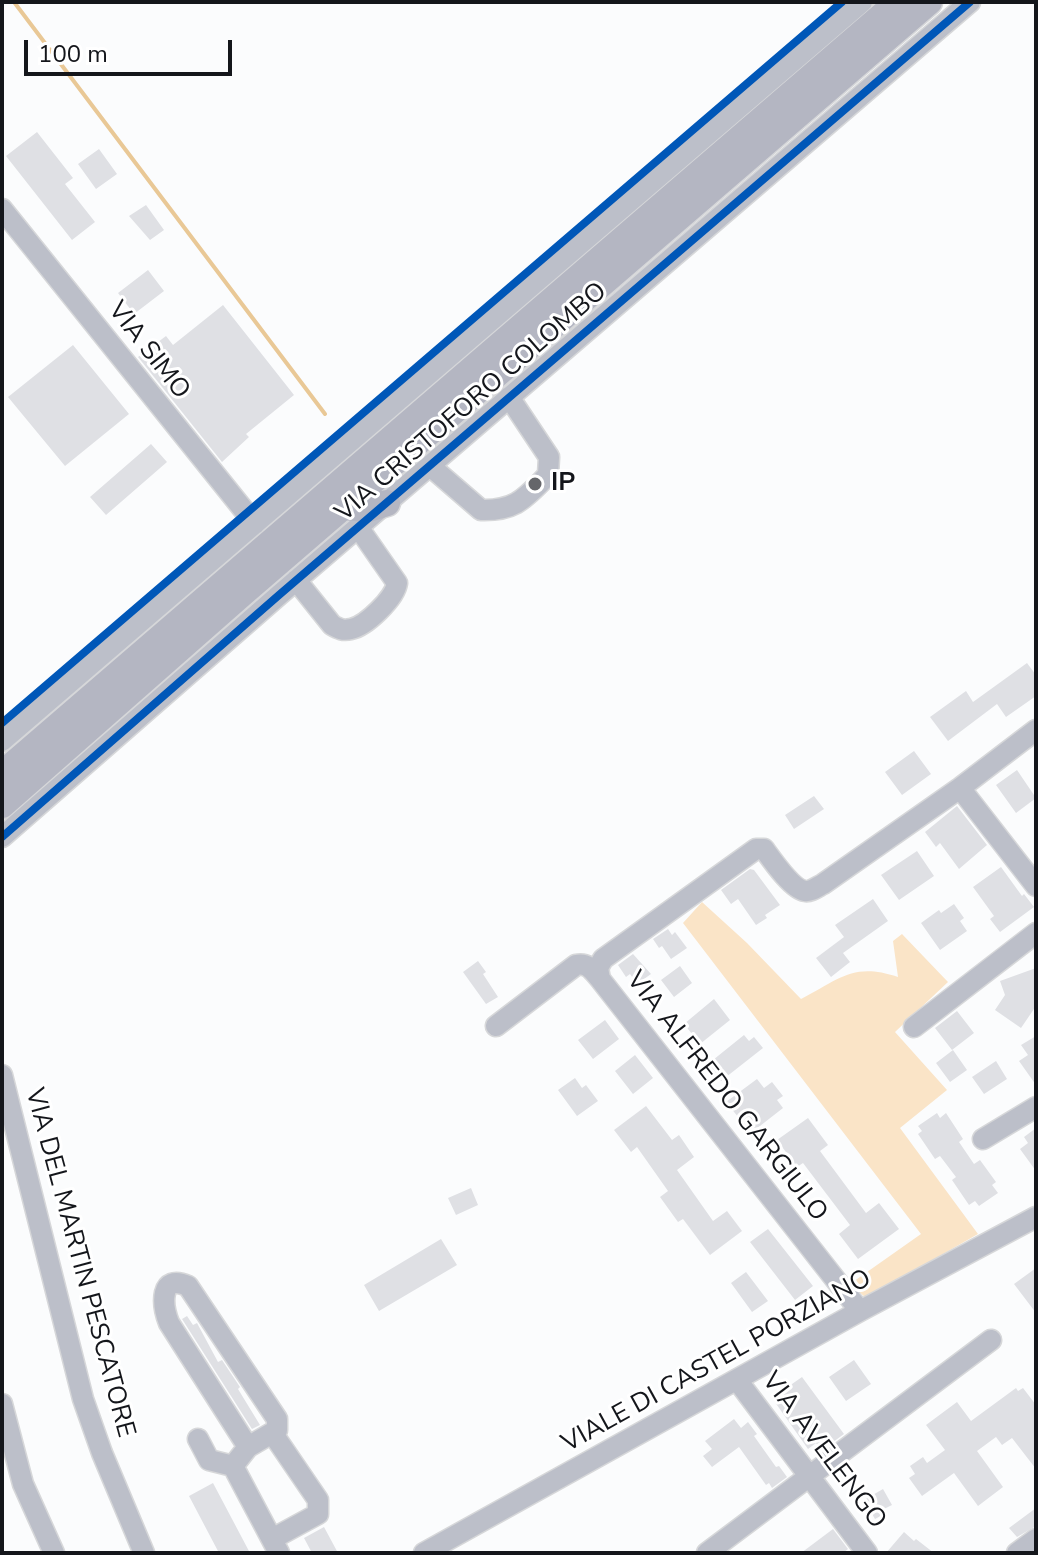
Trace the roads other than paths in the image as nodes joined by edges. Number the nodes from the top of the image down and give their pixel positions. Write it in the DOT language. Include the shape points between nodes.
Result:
graph roads {
  1 [pos="862,2"];
  2 [pos="898,2"];
  3 [pos="929,2"];
  4 [pos="970,2"];
  5 [pos="2,209"];
  6 [pos="509,397"];
  7 [pos="430,466"];
  8 [pos="387,503"];
  9 [pos="351,517"];
  10 [pos="255,524"];
  11 [pos="296,580"];
  12 [pos="95,661"];
  13 [pos="129,664"];
  14 [pos="1036,730"];
  15 [pos="2,741"];
  16 [pos="2,774"];
  17 [pos="960,788"];
  18 [pos="2,805"];
  19 [pos="2,837"];
  20 [pos="1036,886"];
  21 [pos="1036,933"];
  22 [pos="600,979"];
  23 [pos="496,1026"];
  24 [pos="914,1027"];
  25 [pos="2,1075"];
  26 [pos="1036,1107"];
  27 [pos="983,1139"];
  28 [pos="1036,1217"];
  29 [pos="860,1311"];
  30 [pos="991,1340"];
  31 [pos="737,1380"];
  32 [pos="2,1404"];
  33 [pos="273,1434"];
  34 [pos="198,1439"];
  35 [pos="248,1447"];
  36 [pos="233,1466"];
  37 [pos="810,1478"];
  38 [pos="1036,1539"];
  39 [pos="275,1546"];
  40 [pos="54,1553"];
  41 [pos="144,1553"];
  42 [pos="424,1553"];
  43 [pos="707,1553"];
  44 [pos="867,1553"];
  45 [pos="1017,1553"];
  1 -- 10 [label="street, VIA CRISTOFORO COLOMBO"];
  2 -- 13 [label="main road, VIA CRISTOFORO COLOMBO"];
  3 -- 9 [label="main road, VIA CRISTOFORO COLOMBO"];
  4 -- 6 [label="street, VIA CRISTOFORO COLOMBO"];
  5 -- 10 [label="street, VIA SIMO"];
  6 -- 7 [label="street, VIA CRISTOFORO COLOMBO"];
  6 -- 7 [label="street" via="549,457 548,475 520,502 481,510"];
  7 -- 8 [label="street, VIA CRISTOFORO COLOMBO"];
  8 -- 9 [label="main road"];
  9 -- 11 [label="street, VIA CRISTOFORO COLOMBO"];
  9 -- 11 [label="street" via="397,583 388,602 354,629 340,630"];
  9 -- 18 [label="main road, VIA CRISTOFORO COLOMBO"];
  10 -- 12 [label="street, VIA CRISTOFORO COLOMBO"];
  11 -- 19 [label="street, VIA CRISTOFORO COLOMBO"];
  12 -- 13 [label="street"];
  12 -- 15 [label="street, VIA CRISTOFORO COLOMBO"];
  13 -- 16 [label="main road, VIA CRISTOFORO COLOMBO"];
  14 -- 17 [label="street, VIA ALFREDO GARGIULO"];
  17 -- 20 [label="street"];
  17 -- 22 [label="street, VIA ALFREDO GARGIULO" via="811,890 794,886 764,849 756,849 603,959"];
  21 -- 24 [label="street"];
  22 -- 23 [label="street" via="588,965 576,965"];
  22 -- 29 [label="street, VIA ALFREDO GARGIULO"];
  25 -- 41 [label="street, VIA DEL MARTIN PESCATORE" via="83,1399"];
  26 -- 27 [label="street"];
  28 -- 29 [label="street, VIALE DI CASTEL PORZIANO"];
  29 -- 31 [label="street, VIALE DI CASTEL PORZIANO"];
  30 -- 37 [label="street"];
  31 -- 37 [label="street, VIA AVELENGO"];
  31 -- 42 [label="street, VIALE DI CASTEL PORZIANO"];
  32 -- 40 [label="street" via="23,1484"];
  33 -- 35 [label="street"];
  33 -- 35 [label="street" via="277,1419 188,1286 170,1285 164,1292 169,1323"];
  33 -- 39 [label="street" via="320,1509"];
  34 -- 36 [label="street" via="209,1460"];
  35 -- 36 [label="street"];
  36 -- 39 [label="street"];
  37 -- 43 [label="street"];
  37 -- 44 [label="street, VIA AVELENGO"];
  38 -- 45 [label="street"];
}
